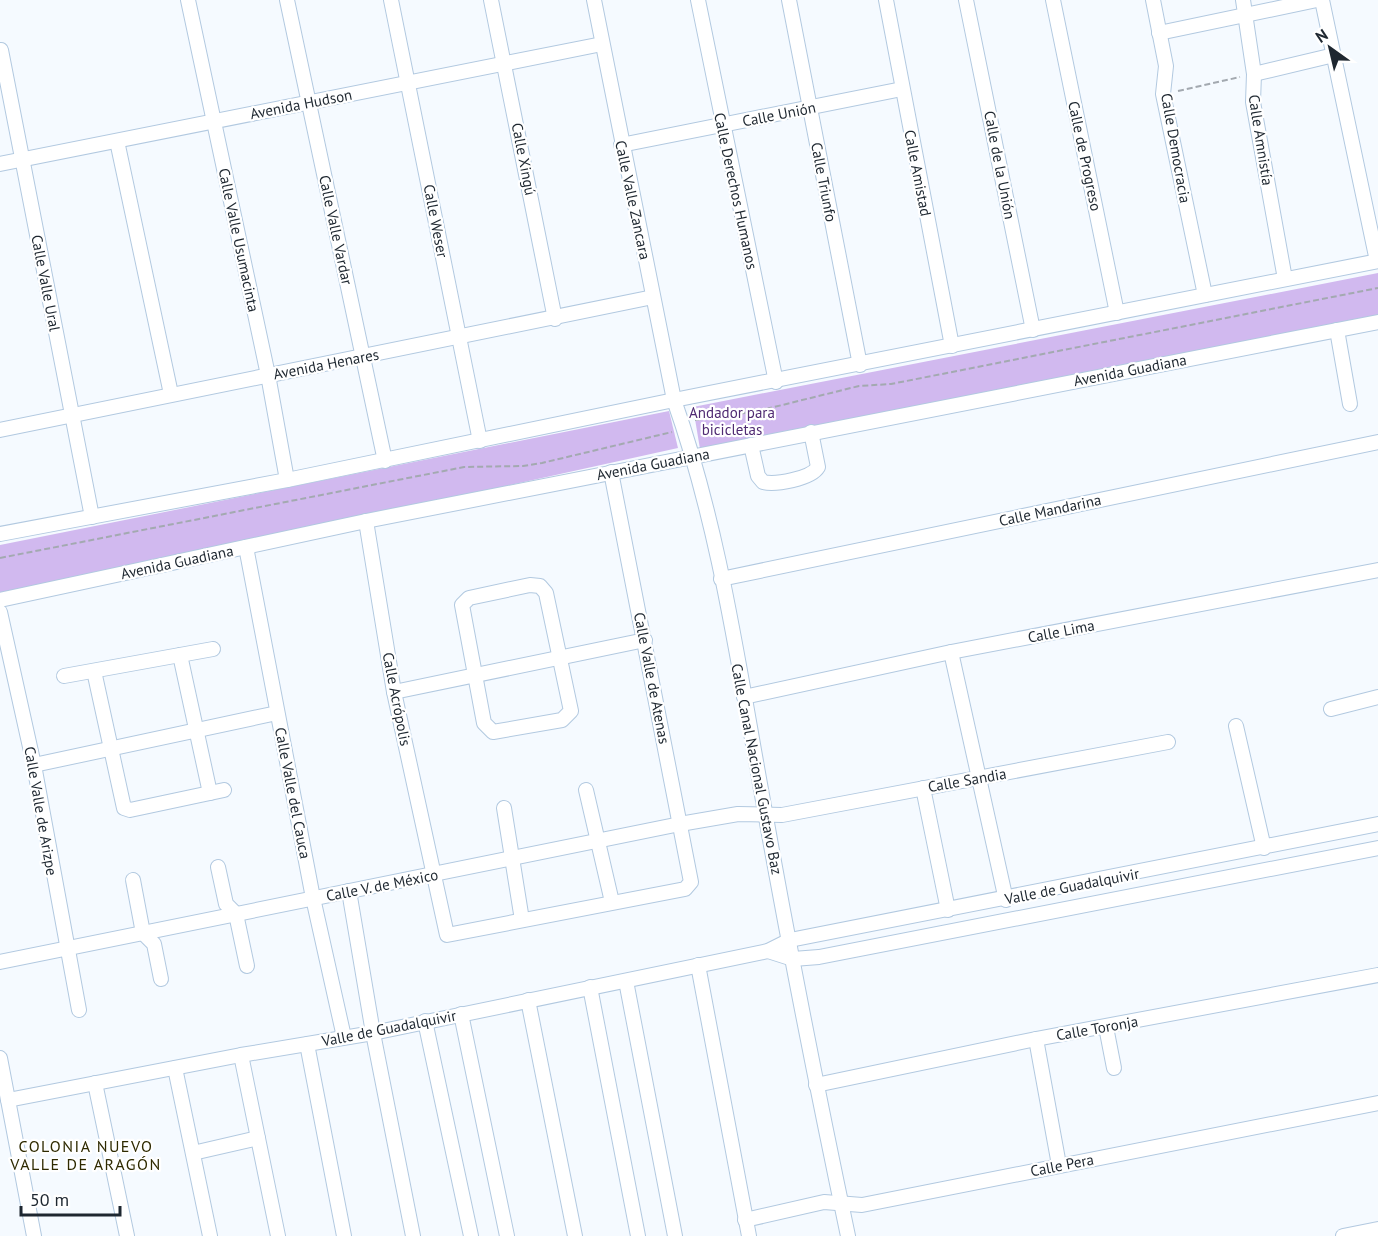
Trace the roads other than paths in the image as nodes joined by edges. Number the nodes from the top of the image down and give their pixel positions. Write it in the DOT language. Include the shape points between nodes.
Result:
graph roads {
  1 [pos="188,0"];
  2 [pos="287,0"];
  3 [pos="391,0"];
  4 [pos="490,0"];
  5 [pos="594,0"];
  6 [pos="698,0"];
  7 [pos="789,0"];
  8 [pos="886,0"];
  9 [pos="966,0"];
  10 [pos="1053,0"];
  11 [pos="1153,0"];
  12 [pos="1243,0"];
  13 [pos="1317,0"];
  14 [pos="1322,0"];
  15 [pos="1246,16"];
  16 [pos="1159,33"];
  17 [pos="602,44"];
  18 [pos="1,50"];
  19 [pos="1334,55"];
  20 [pos="505,62"];
  21 [pos="1254,74"];
  22 [pos="409,82"];
  23 [pos="902,89"];
  24 [pos="309,102"];
  25 [pos="810,109"];
  26 [pos="213,122"];
  27 [pos="723,125"];
  28 [pos="117,141"];
  29 [pos="621,145"];
  30 [pos="22,160"];
  31 [pos="0,164"];
  32 [pos="1378,261"];
  33 [pos="1285,279"];
  34 [pos="1205,295"];
  35 [pos="653,297"];
  36 [pos="1117,313"];
  37 [pos="555,319"];
  38 [pos="1378,322"];
  39 [pos="1033,330"];
  40 [pos="1336,330"];
  41 [pos="460,338"];
  42 [pos="952,346"];
  43 [pos="363,357"];
  44 [pos="860,365"];
  45 [pos="268,375"];
  46 [pos="776,382"];
  47 [pos="171,394"];
  48 [pos="674,400"];
  49 [pos="1350,404"];
  50 [pos="71,415"];
  51 [pos="0,430"];
  52 [pos="811,432"];
  53 [pos="480,441"];
  54 [pos="1378,442"];
  55 [pos="751,445"];
  56 [pos="694,456"];
  57 [pos="384,460"];
  58 [pos="610,472"];
  59 [pos="286,480"];
  60 [pos="92,517"];
  61 [pos="366,521"];
  62 [pos="0,534"];
  63 [pos="246,548"];
  64 [pos="1378,570"];
  65 [pos="721,579"];
  66 [pos="0,600"];
  67 [pos="0,612"];
  68 [pos="645,640"];
  69 [pos="213,649"];
  70 [pos="951,652"];
  71 [pos="180,655"];
  72 [pos="561,658"];
  73 [pos="94,671"];
  74 [pos="475,675"];
  75 [pos="64,676"];
  76 [pos="394,692"];
  77 [pos="744,697"];
  78 [pos="1378,697"];
  79 [pos="1331,709"];
  80 [pos="277,713"];
  81 [pos="1236,726"];
  82 [pos="198,730"];
  83 [pos="1168,742"];
  84 [pos="110,748"];
  85 [pos="34,765"];
  86 [pos="977,779"];
  87 [pos="923,788"];
  88 [pos="586,790"];
  89 [pos="504,808"];
  90 [pos="765,814"];
  91 [pos="680,824"];
  92 [pos="1378,824"];
  93 [pos="596,841"];
  94 [pos="1264,848"];
  95 [pos="1378,848"];
  96 [pos="512,859"];
  97 [pos="218,867"];
  98 [pos="435,875"];
  99 [pos="133,880"];
  100 [pos="349,891"];
  101 [pos="313,898"];
  102 [pos="1006,900"];
  103 [pos="612,902"];
  104 [pos="948,910"];
  105 [pos="236,914"];
  106 [pos="522,920"];
  107 [pos="143,933"];
  108 [pos="790,940"];
  109 [pos="66,948"];
  110 [pos="768,951"];
  111 [pos="793,959"];
  112 [pos="0,962"];
  113 [pos="698,965"];
  114 [pos="247,966"];
  115 [pos="1378,975"];
  116 [pos="161,979"];
  117 [pos="626,981"];
  118 [pos="590,987"];
  119 [pos="528,1000"];
  120 [pos="79,1010"];
  121 [pos="461,1014"];
  122 [pos="424,1022"];
  123 [pos="1106,1027"];
  124 [pos="373,1033"];
  125 [pos="344,1037"];
  126 [pos="1036,1039"];
  127 [pos="307,1044"];
  128 [pos="241,1055"];
  129 [pos="0,1058"];
  130 [pos="175,1068"];
  131 [pos="1114,1068"];
  132 [pos="95,1083"];
  133 [pos="816,1085"];
  134 [pos="8,1100"];
  135 [pos="1378,1103"];
  136 [pos="258,1138"];
  137 [pos="193,1153"];
  138 [pos="1059,1166"];
  139 [pos="841,1203"];
  140 [pos="746,1220"];
  141 [pos="1378,1229"];
  142 [pos="672,1235"];
  143 [pos="34,1236"];
  144 [pos="127,1236"];
  145 [pos="210,1236"];
  146 [pos="278,1236"];
  147 [pos="344,1236"];
  148 [pos="413,1236"];
  149 [pos="471,1236"];
  150 [pos="507,1236"];
  151 [pos="575,1236"];
  152 [pos="638,1236"];
  153 [pos="749,1236"];
  154 [pos="848,1236"];
  155 [pos="1343,1236"];
  1 -- 26 [label="street, Calle Valle Usumacinta"];
  2 -- 24 [label="street, Calle Valle Vardar"];
  3 -- 22 [label="street, Calle Weser"];
  4 -- 20 [label="street, Calle Xingú"];
  5 -- 17 [label="street, Calle Valle Zancara"];
  6 -- 27 [label="street, Calle Derechos Humanos"];
  7 -- 25 [label="street, Calle Triunfo"];
  8 -- 23 [label="street, Calle Amistad"];
  9 -- 39 [label="street, Calle de la Unión"];
  10 -- 36 [label="street, Calle de Progreso"];
  11 -- 16 [label="street, Calle Democracia"];
  12 -- 15 [label="street, Calle Amnistía"];
  13 -- 15 [label="street"];
  14 -- 19 [label="street"];
  15 -- 16 [label="street"];
  15 -- 21 [label="street, Calle Amnistía"];
  16 -- 34 [label="street, Calle Democracia" via="1166,66 1163,94"];
  17 -- 20 [label="street, Avenida Hudson"];
  17 -- 29 [label="street, Calle Valle Zancara"];
  18 -- 30 [label="street, Calle Valle Ural"];
  19 -- 21 [label="street"];
  19 -- 32 [label="street"];
  20 -- 22 [label="street, Avenida Hudson"];
  20 -- 37 [label="street, Calle Xingú"];
  21 -- 33 [label="street, Calle Amnistía" via="1253,102"];
  22 -- 24 [label="street, Avenida Hudson"];
  22 -- 41 [label="street, Calle Weser"];
  23 -- 25 [label="street, Calle Unión"];
  23 -- 42 [label="street, Calle Amistad"];
  24 -- 26 [label="street, Avenida Hudson"];
  24 -- 43 [label="street, Calle Valle Vardar"];
  25 -- 27 [label="street, Calle Unión"];
  25 -- 44 [label="street, Calle Triunfo"];
  26 -- 28 [label="street, Avenida Hudson"];
  26 -- 45 [label="street, Calle Valle Usumacinta"];
  27 -- 29 [label="street, Calle Unión"];
  27 -- 46 [label="street, Calle Derechos Humanos"];
  28 -- 30 [label="street, Avenida Hudson"];
  28 -- 47 [label="street"];
  29 -- 35 [label="street, Calle Valle Zancara"];
  30 -- 31 [label="street, Avenida Hudson"];
  30 -- 50 [label="street, Calle Valle Ural"];
  32 -- 33 [label="street"];
  33 -- 34 [label="street"];
  34 -- 36 [label="street"];
  35 -- 37 [label="street, Avenida Henares"];
  35 -- 48 [label="street, Calle Valle Zancara"];
  36 -- 39 [label="street"];
  37 -- 41 [label="street, Avenida Henares"];
  38 -- 40 [label="street, Avenida Guadiana"];
  39 -- 42 [label="street"];
  40 -- 49 [label="street"];
  40 -- 52 [label="street, Avenida Guadiana"];
  41 -- 43 [label="street, Avenida Henares"];
  41 -- 53 [label="street, Calle Weser"];
  42 -- 44 [label="street"];
  43 -- 45 [label="street, Avenida Henares"];
  43 -- 57 [label="street, Calle Valle Vardar"];
  44 -- 46 [label="street"];
  45 -- 47 [label="street, Avenida Henares"];
  45 -- 59 [label="street, Calle Valle Usumacinta"];
  46 -- 48 [label="street"];
  47 -- 50 [label="street, Avenida Henares"];
  48 -- 53 [label="street"];
  48 -- 56 [label="street, Calle Valle Zancara"];
  50 -- 51 [label="street, Avenida Henares"];
  50 -- 60 [label="street, Calle Valle Ural"];
  52 -- 55 [label="street, Avenida Guadiana"];
  52 -- 55 [label="street" via="818,467 810,475 763,482"];
  53 -- 57 [label="street"];
  54 -- 65 [label="street, Calle Mandarina"];
  55 -- 56 [label="street, Avenida Guadiana"];
  56 -- 58 [label="street, Avenida Guadiana"];
  56 -- 65 [label="street, Calle Canal Nacional Gustavo Baz"];
  57 -- 59 [label="street"];
  58 -- 61 [label="street, Avenida Guadiana"];
  58 -- 68 [label="street, Calle Valle de Atenas"];
  59 -- 60 [label="street"];
  60 -- 62 [label="street"];
  61 -- 63 [label="street, Avenida Guadiana"];
  61 -- 76 [label="street, Calle Acrópolis"];
  63 -- 66 [label="street, Avenida Guadiana"];
  63 -- 80 [label="street, Calle Valle del Cauca"];
  64 -- 70 [label="street, Calle Lima"];
  65 -- 77 [label="street, Calle Canal Nacional Gustavo Baz"];
  67 -- 85 [label="street, Calle Valle de Arizpe"];
  68 -- 72 [label="street"];
  68 -- 91 [label="street, Calle Valle de Atenas"];
  69 -- 71 [label="street"];
  70 -- 77 [label="street, Calle Lima"];
  70 -- 86 [label="street"];
  71 -- 73 [label="street"];
  71 -- 82 [label="street"];
  72 -- 74 [label="street"];
  72 -- 74 [label="street" via="571,707 570,714 562,720 489,731"];
  72 -- 74 [label="street" via="546,593 540,586 530,585 463,603"];
  73 -- 75 [label="street"];
  73 -- 84 [label="street"];
  74 -- 76 [label="street"];
  76 -- 98 [label="street, Calle Acrópolis"];
  77 -- 90 [label="street, Calle Canal Nacional Gustavo Baz"];
  78 -- 79 [label="street"];
  80 -- 82 [label="street"];
  80 -- 101 [label="street, Calle Valle del Cauca"];
  81 -- 94 [label="street"];
  82 -- 84 [label="street"];
  82 -- 84 [label="street" via="217,791 130,810 124,808"];
  83 -- 86 [label="street, Calle Sandia"];
  84 -- 85 [label="street"];
  85 -- 109 [label="street, Calle Valle de Arizpe"];
  86 -- 87 [label="street, Calle Sandia"];
  86 -- 102 [label="street"];
  87 -- 90 [label="street, Calle Sandia" via="782,815"];
  87 -- 104 [label="street"];
  88 -- 93 [label="street"];
  89 -- 96 [label="street"];
  90 -- 91 [label="street, Calle V. de México" via="738,814"];
  90 -- 108 [label="street, Calle Canal Nacional Gustavo Baz"];
  91 -- 93 [label="street, Calle V. de México"];
  91 -- 103 [label="street, Calle Valle de Atenas" via="690,885"];
  92 -- 94 [label="street, Valle de Guadalquivir"];
  93 -- 96 [label="street, Calle V. de México"];
  93 -- 103 [label="street"];
  94 -- 102 [label="street, Valle de Guadalquivir"];
  95 -- 111 [label="street, Valle de Guadalquivir"];
  96 -- 98 [label="street, Calle V. de México"];
  96 -- 106 [label="street"];
  97 -- 105 [label="street" via="225,904"];
  98 -- 100 [label="street, Calle V. de México"];
  98 -- 106 [label="street, Calle Acrópolis" via="447,934"];
  99 -- 107 [label="street"];
  100 -- 101 [label="street, Calle V. de México"];
  100 -- 124 [label="street"];
  101 -- 105 [label="street, Calle V. de México"];
  101 -- 125 [label="street, Calle Valle del Cauca"];
  102 -- 104 [label="street, Valle de Guadalquivir"];
  103 -- 106 [label="street"];
  104 -- 108 [label="street, Valle de Guadalquivir"];
  105 -- 107 [label="street, Calle V. de México"];
  105 -- 114 [label="street"];
  107 -- 109 [label="street, Calle V. de México"];
  107 -- 116 [label="street" via="154,945"];
  108 -- 110 [label="street, Valle de Guadalquivir"];
  108 -- 111 [label="street, Calle Canal Nacional Gustavo Baz"];
  109 -- 112 [label="street, Calle V. de México"];
  109 -- 120 [label="street, Calle Valle de Arizpe"];
  110 -- 111 [label="street, Valle de Guadalquivir"];
  110 -- 113 [label="street, Valle de Guadalquivir"];
  111 -- 133 [label="street, Calle Canal Nacional Gustavo Baz"];
  113 -- 117 [label="street, Valle de Guadalquivir"];
  113 -- 140 [label="street"];
  115 -- 123 [label="street, Calle Toronja"];
  117 -- 118 [label="street, Valle de Guadalquivir"];
  117 -- 142 [label="street"];
  118 -- 119 [label="street, Valle de Guadalquivir"];
  118 -- 152 [label="street"];
  119 -- 121 [label="street, Valle de Guadalquivir"];
  119 -- 151 [label="street"];
  121 -- 122 [label="street, Valle de Guadalquivir"];
  121 -- 150 [label="street"];
  122 -- 124 [label="street, Valle de Guadalquivir"];
  122 -- 149 [label="street"];
  123 -- 126 [label="street, Calle Toronja"];
  123 -- 131 [label="street"];
  124 -- 125 [label="street, Valle de Guadalquivir"];
  124 -- 148 [label="street"];
  125 -- 127 [label="street, Valle de Guadalquivir"];
  126 -- 133 [label="street, Calle Toronja"];
  126 -- 138 [label="street"];
  127 -- 128 [label="street, Valle de Guadalquivir"];
  127 -- 147 [label="street"];
  128 -- 130 [label="street, Valle de Guadalquivir"];
  128 -- 136 [label="street"];
  129 -- 134 [label="street"];
  130 -- 132 [label="street, Valle de Guadalquivir"];
  130 -- 137 [label="street"];
  132 -- 134 [label="street, Valle de Guadalquivir"];
  132 -- 144 [label="street"];
  133 -- 139 [label="street, Calle Canal Nacional Gustavo Baz"];
  134 -- 143 [label="street"];
  135 -- 138 [label="street, Calle Pera"];
  136 -- 137 [label="street"];
  136 -- 146 [label="street"];
  137 -- 145 [label="street"];
  138 -- 139 [label="street, Calle Pera" via="862,1205"];
  139 -- 140 [label="street, Calle Pera" via="824,1202"];
  139 -- 154 [label="street, Calle Canal Nacional Gustavo Baz"];
  140 -- 153 [label="street"];
  141 -- 155 [label="street"];
}
